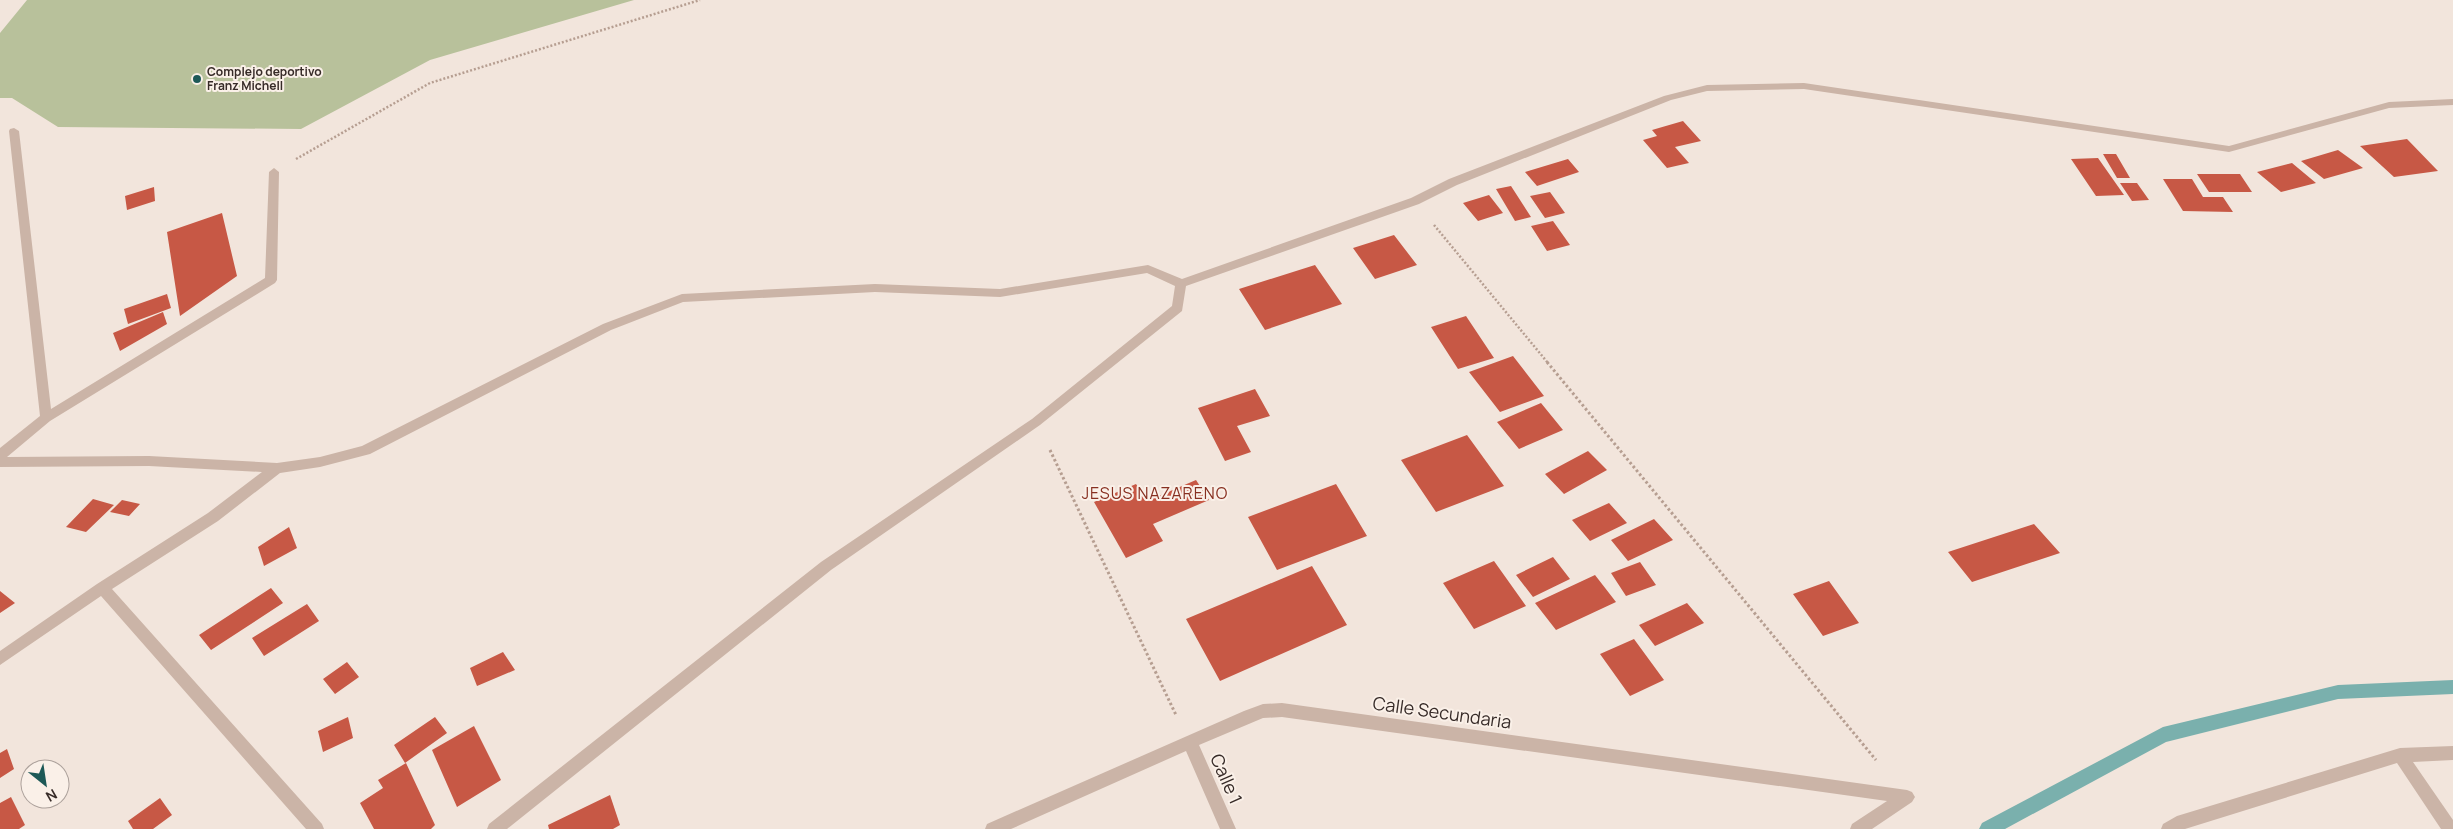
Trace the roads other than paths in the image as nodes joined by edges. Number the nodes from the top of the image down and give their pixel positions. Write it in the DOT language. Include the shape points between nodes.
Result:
graph roads {
  1 [pos="2453,102"];
  2 [pos="14,131"];
  3 [pos="274,172"];
  4 [pos="1181,284"];
  5 [pos="46,418"];
  6 [pos="0,455"];
  7 [pos="0,462"];
  8 [pos="277,468"];
  9 [pos="102,588"];
  10 [pos="0,660"];
  11 [pos="1190,743"];
  12 [pos="2453,753"];
  13 [pos="2400,755"];
  14 [pos="316,829"];
  15 [pos="495,829"];
  16 [pos="993,829"];
  17 [pos="1228,829"];
  18 [pos="1858,829"];
  19 [pos="2169,829"];
  20 [pos="2450,829"];
  1 -- 4 [label="street" via="2389,104 2229,149 1804,86 1707,88 1659,101 1453,182 1415,201"];
  2 -- 5 [label="street"];
  3 -- 5 [label="street" via="271,280"];
  4 -- 8 [label="street" via="1148,269 1000,293 875,288 682,298 607,327 364,450 320,462"];
  4 -- 15 [label="street" via="1178,308 1036,422 826,566"];
  5 -- 6 [label="street"];
  7 -- 8 [label="street" via="149,461"];
  8 -- 9 [label="street" via="213,517"];
  9 -- 10 [label="street"];
  9 -- 14 [label="street"];
  11 -- 16 [label="street, Calle Secundaria"];
  11 -- 17 [label="street, Calle 1"];
  11 -- 18 [label="street, Calle Secundaria" via="1263,711 1282,710 1907,797"];
  12 -- 13 [label="street"];
  13 -- 19 [label="street"];
  13 -- 20 [label="street"];
}
